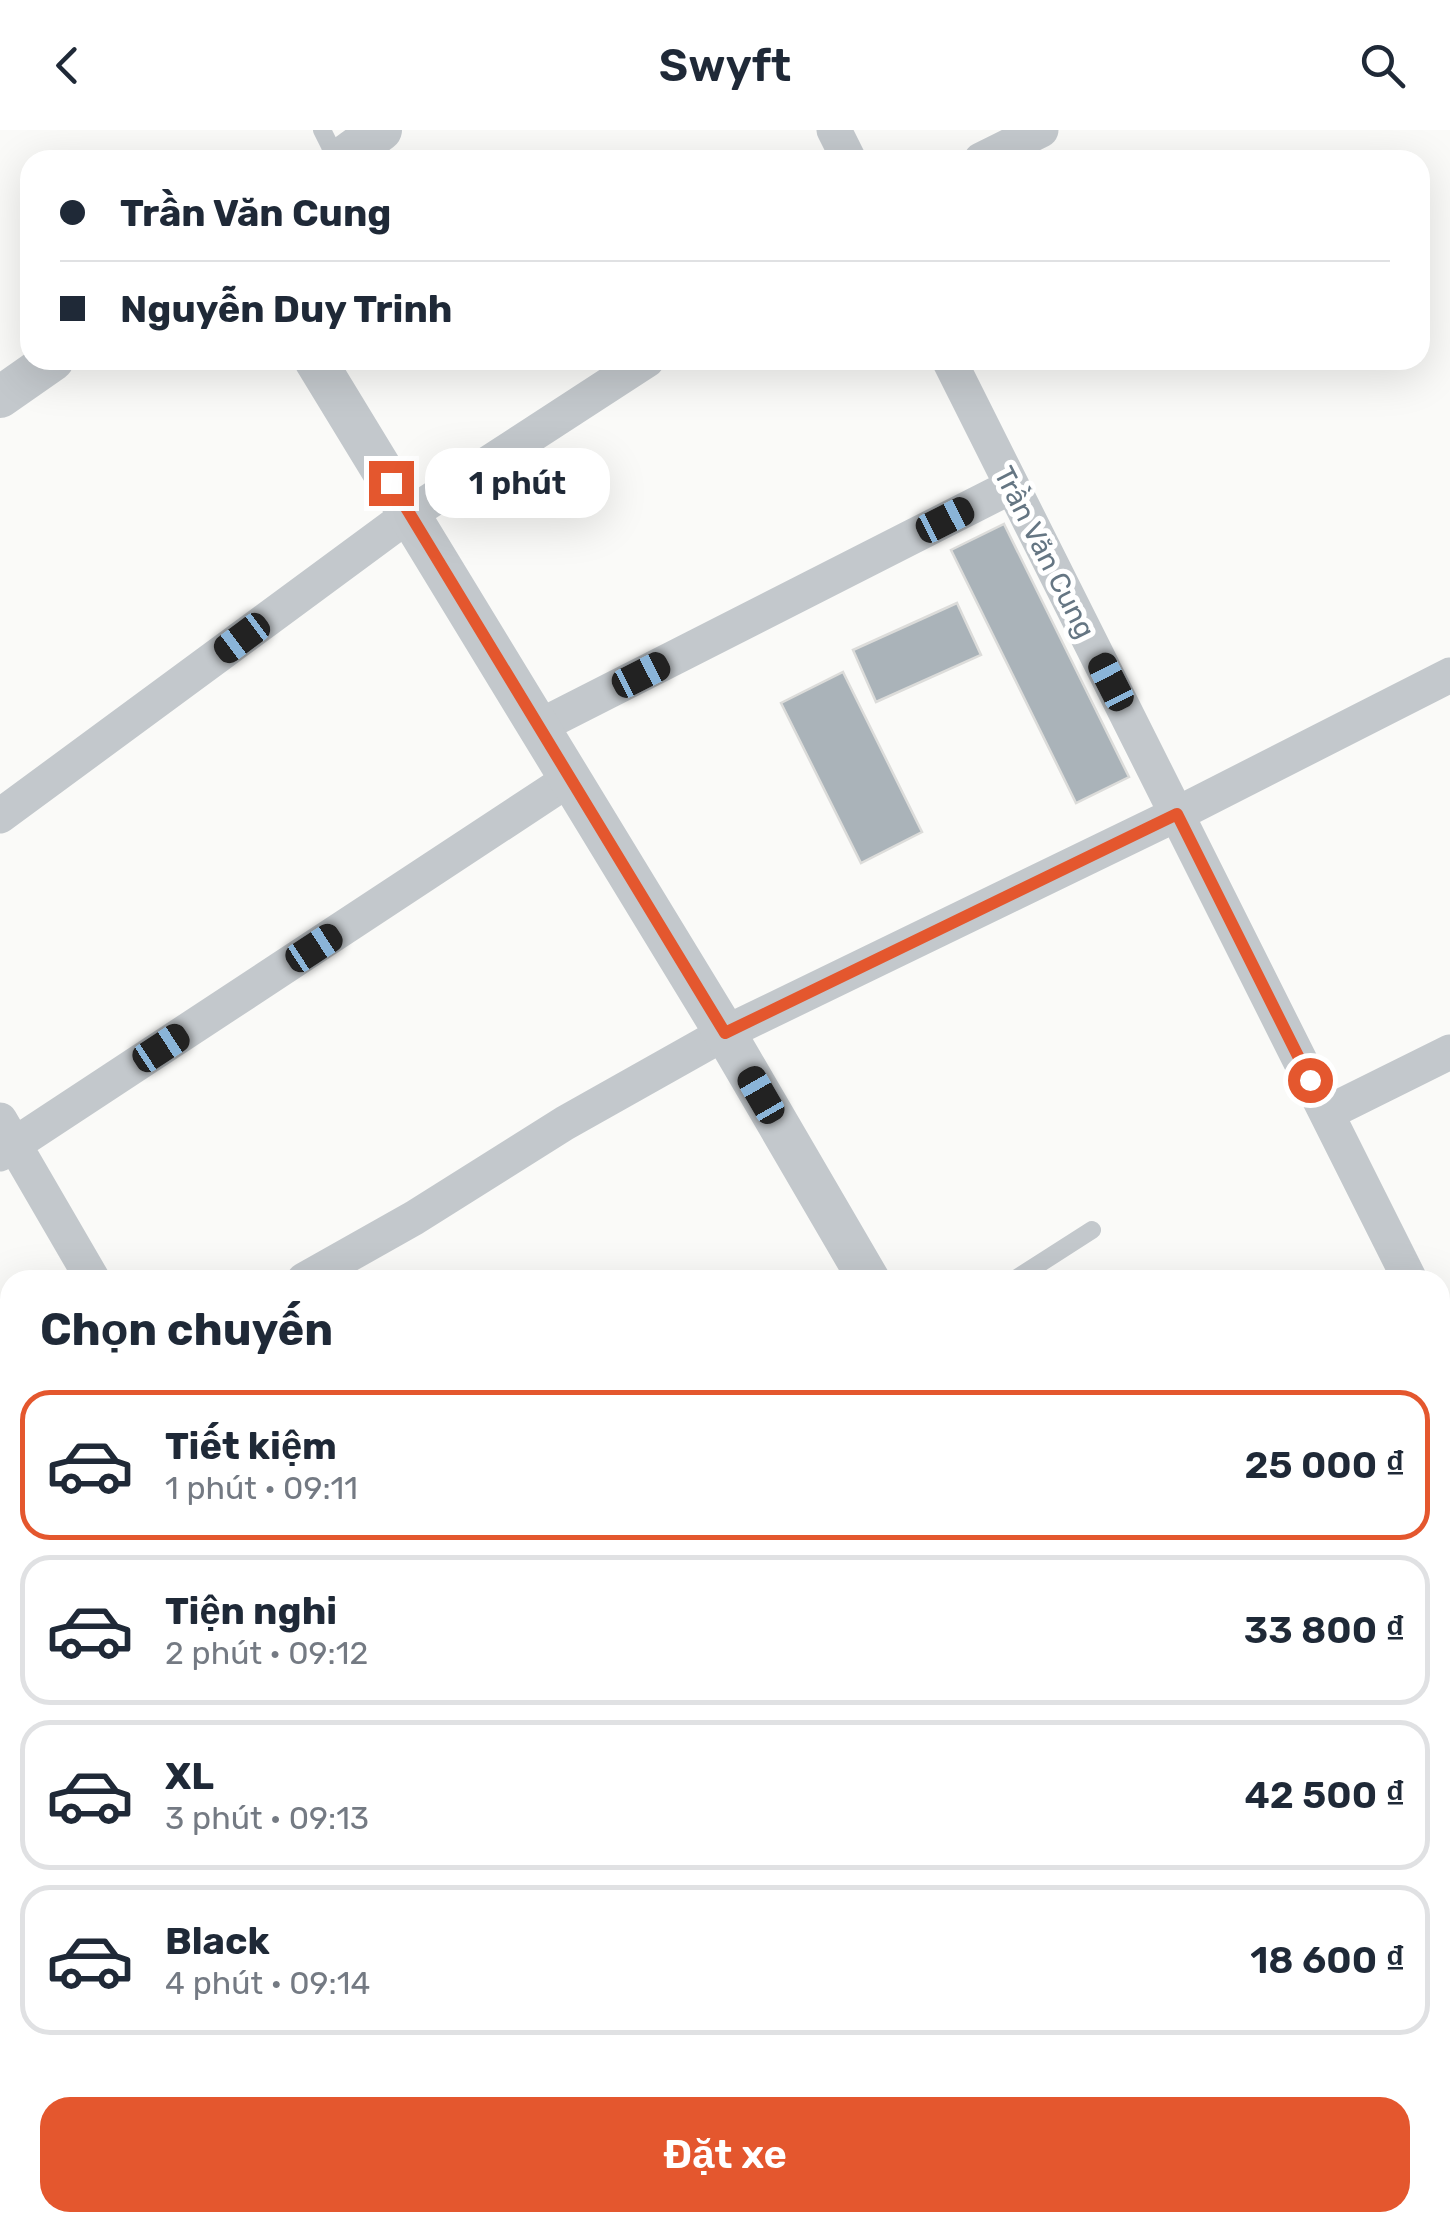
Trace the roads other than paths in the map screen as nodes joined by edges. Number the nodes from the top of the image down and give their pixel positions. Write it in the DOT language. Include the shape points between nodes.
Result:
graph roads {
  1 [pos="381,130"];
  2 [pos="1041,130"];
  3 [pos="352,150"];
  4 [pos="1001,150"];
  5 [pos="39,370"];
  6 [pos="322,370"];
  7 [pos="633,370"];
  8 [pos="954,370"];
  9 [pos="0,397"];
  10 [pos="1012,486"];
  11 [pos="410,514"];
  12 [pos="1450,675"];
  13 [pos="540,726"];
  14 [pos="571,778"];
  15 [pos="1177,814"];
  16 [pos="0,816"];
  17 [pos="725,1033"];
  18 [pos="1450,1052"];
  19 [pos="1327,1113"];
  20 [pos="5,1139"];
  21 [pos="1092,1230"];
  22 [pos="87,1270"];
  23 [pos="322,1270"];
  24 [pos="863,1270"];
  25 [pos="1030,1270"];
  26 [pos="1405,1270"];
  1 -- 3 [label="street"];
  2 -- 4 [label="street"];
  5 -- 9 [label="street"];
  6 -- 11 [label="street"];
  7 -- 11 [label="street"];
  8 -- 10 [label="street, Trần Văn Cung"];
  10 -- 13 [label="street"];
  10 -- 15 [label="street, Trần Văn Cung"];
  11 -- 13 [label="street"];
  11 -- 16 [label="street"];
  12 -- 15 [label="street"];
  13 -- 14 [label="street"];
  14 -- 17 [label="street"];
  14 -- 20 [label="street"];
  15 -- 17 [label="street"];
  15 -- 19 [label="street, Trần Văn Cung"];
  17 -- 23 [label="street"];
  17 -- 24 [label="street"];
  18 -- 19 [label="street"];
  19 -- 26 [label="street, Trần Văn Cung"];
  20 -- 22 [label="street"];
  21 -- 25 [label="lane"];
}
